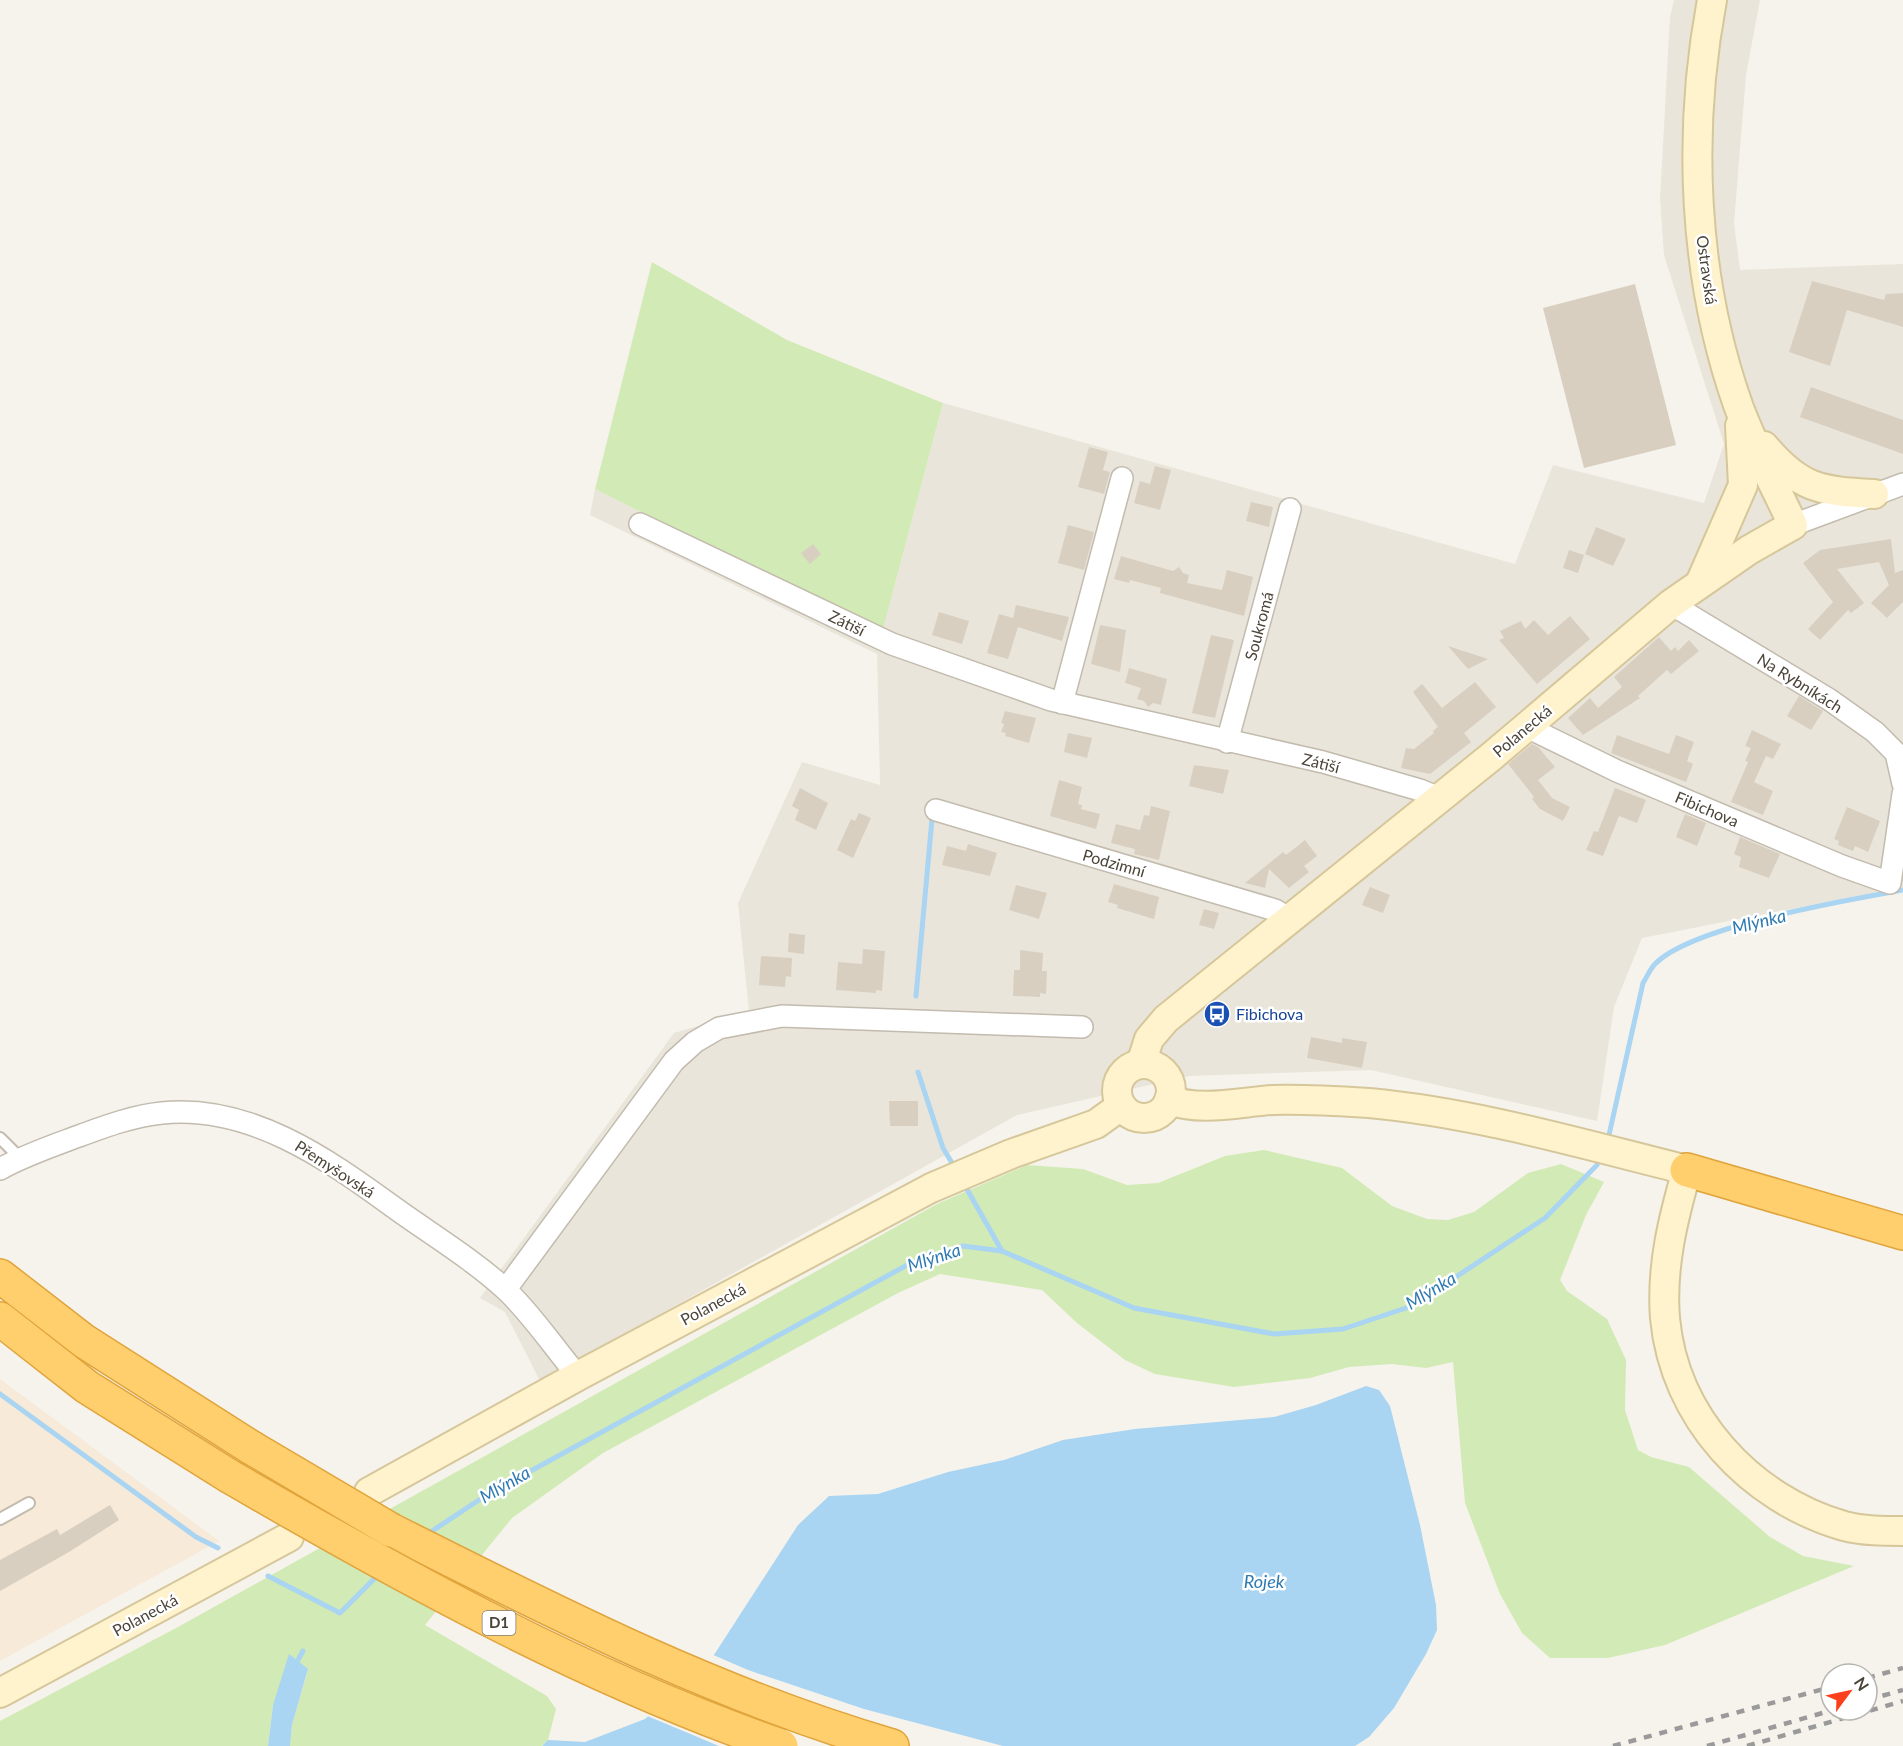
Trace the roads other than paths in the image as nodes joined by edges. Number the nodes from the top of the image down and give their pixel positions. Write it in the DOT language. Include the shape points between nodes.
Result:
graph roads {
  1 [pos="1712,0"];
  2 [pos="1739,406"];
  3 [pos="1122,478"];
  4 [pos="1903,484"];
  5 [pos="1874,494"];
  6 [pos="1290,509"];
  7 [pos="640,524"];
  8 [pos="1793,525"];
  9 [pos="1701,582"];
  10 [pos="1671,604"];
  11 [pos="1062,703"];
  12 [pos="1527,727"];
  13 [pos="1227,742"];
  14 [pos="1903,784"];
  15 [pos="1903,794"];
  16 [pos="1439,798"];
  17 [pos="936,810"];
  18 [pos="1291,920"];
  19 [pos="1082,1027"];
  20 [pos="1141,1064"];
  21 [pos="1169,1100"];
  22 [pos="1121,1106"];
  23 [pos="0,1138"];
  24 [pos="20,1158"];
  25 [pos="0,1169"];
  26 [pos="1687,1170"];
  27 [pos="1903,1235"];
  28 [pos="0,1276"];
  29 [pos="506,1289"];
  30 [pos="0,1319"];
  31 [pos="578,1376"];
  32 [pos="369,1492"];
  33 [pos="29,1503"];
  34 [pos="0,1519"];
  35 [pos="1903,1532"];
  36 [pos="289,1537"];
  37 [pos="0,1693"];
  38 [pos="781,1746"];
  39 [pos="892,1746"];
  1 -- 2 [label="street, Ostravská" via="1700,93 1698,190 1707,275"];
  2 -- 5 [label="street" via="1775,459 1803,483 1833,492"];
  2 -- 8 [label="street, Ostravská"];
  2 -- 9 [label="street" via="1743,484"];
  3 -- 11 [label="street"];
  4 -- 5 [label="street, Polanecká"];
  5 -- 8 [label="street, Polanecká"];
  6 -- 13 [label="street, Soukromá"];
  7 -- 11 [label="street, Zátiší" via="892,644"];
  8 -- 9 [label="street, Polanecká"];
  9 -- 10 [label="street, Polanecká"];
  10 -- 12 [label="street, Polanecká"];
  10 -- 14 [label="street, Na Rybníkách" via="1830,700 1875,732 1896,753"];
  11 -- 13 [label="street, Zátiší"];
  12 -- 15 [label="street, Fibichova" via="1617,771 1890,883"];
  12 -- 16 [label="street, Polanecká"];
  13 -- 16 [label="street, Zátiší" via="1323,762"];
  16 -- 18 [label="street, Polanecká"];
  17 -- 18 [label="street, Podzimní" via="1275,910"];
  18 -- 20 [label="street, Polanecká" via="1166,1020 1149,1039"];
  19 -- 29 [label="street" via="782,1016 719,1028 695,1041 674,1061"];
  20 -- 21 [label="street" via="1157,1068 1166,1076"];
  20 -- 22 [label="street" via="1126,1070 1119,1079"];
  21 -- 22 [label="street" via="1158,1113 1147,1118 1134,1116"];
  21 -- 26 [label="street" via="1198,1106 1276,1100 1333,1101 1414,1109 1550,1136"];
  22 -- 31 [label="street, Polanecká" via="1096,1124 931,1188"];
  23 -- 24 [label="lane"];
  24 -- 25 [label="street, Přemyšovská"];
  24 -- 29 [label="street, Přemyšovská" via="111,1124 147,1115 183,1112 230,1119 283,1137 335,1165"];
  26 -- 27 [label="highway"];
  26 -- 35 [label="street" via="1665,1269 1665,1317 1676,1371 1699,1417 1731,1461 1783,1499 1844,1526"];
  28 -- 39 [label="highway, D1, bridge" via="84,1341 252,1448 391,1530 592,1631 740,1694"];
  29 -- 31 [label="street, Přemyšovská"];
  30 -- 38 [label="highway, D1, bridge" via="87,1387 374,1561 590,1668 716,1723"];
  31 -- 32 [label="street, Polanecká"];
  33 -- 34 [label="lane"];
  36 -- 37 [label="street, Polanecká"];
}
